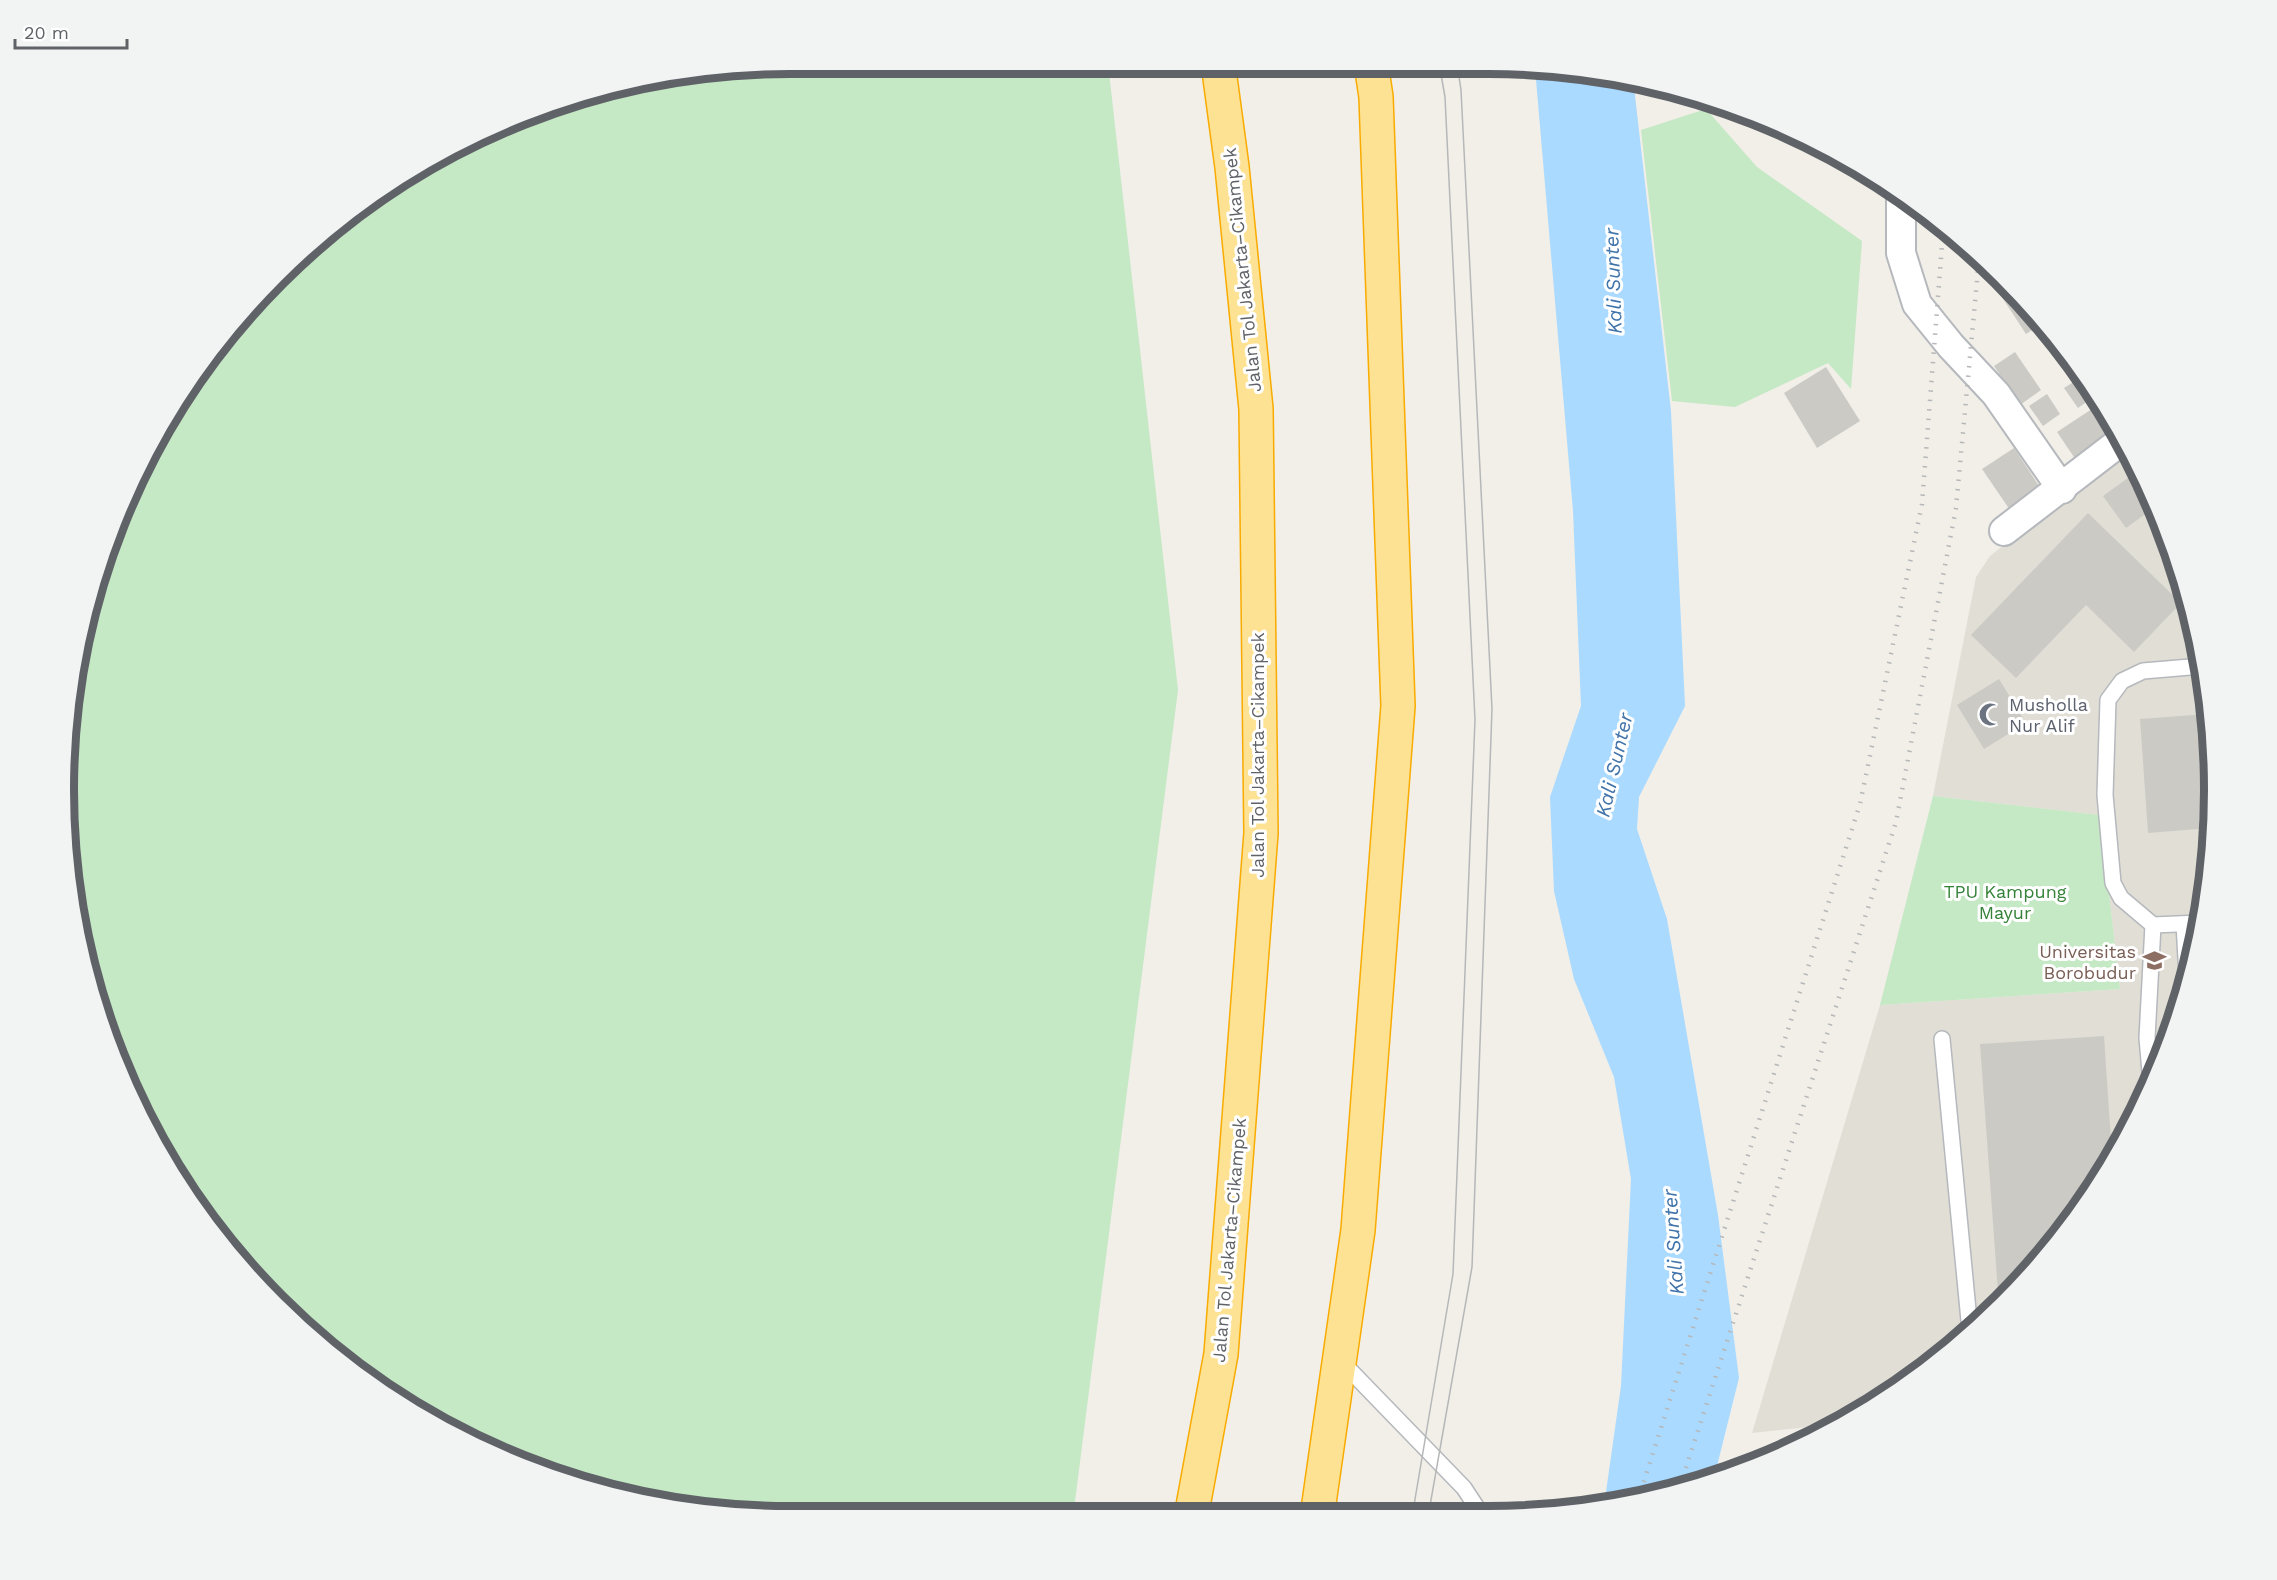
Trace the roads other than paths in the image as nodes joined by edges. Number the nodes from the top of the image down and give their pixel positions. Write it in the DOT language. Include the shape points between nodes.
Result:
graph roads {
  1 [pos="1219,73"];
  2 [pos="1372,73"];
  3 [pos="1901,206"];
  4 [pos="2115,446"];
  5 [pos="2062,489"];
  6 [pos="2004,531"];
  7 [pos="2193,667"];
  8 [pos="2184,924"];
  9 [pos="2191,924"];
  10 [pos="2153,925"];
  11 [pos="2185,949"];
  12 [pos="1942,1039"];
  13 [pos="2149,1063"];
  14 [pos="1969,1320"];
  15 [pos="1340,1360"];
  16 [pos="1193,1506"];
  17 [pos="1319,1506"];
  18 [pos="1476,1506"];
  1 -- 16 [label="highway, Jalan Tol Jakarta–Cikampek" via="1256,409 1261,833 1221,1354"];
  2 -- 15 [label="highway" via="1398,706 1359,1230"];
  3 -- 5 [label="street" via="1900,253 1917,303 1996,394"];
  4 -- 5 [label="street"];
  5 -- 6 [label="street"];
  7 -- 10 [label="lane" via="2143,671 2122,681 2108,700 2105,795 2113,883 2121,898"];
  8 -- 9 [label="lane"];
  8 -- 10 [label="lane"];
  8 -- 11 [label="lane"];
  10 -- 13 [label="lane"];
  12 -- 14 [label="lane"];
  15 -- 17 [label="highway"];
  15 -- 18 [label="lane" via="1464,1488"];
}
